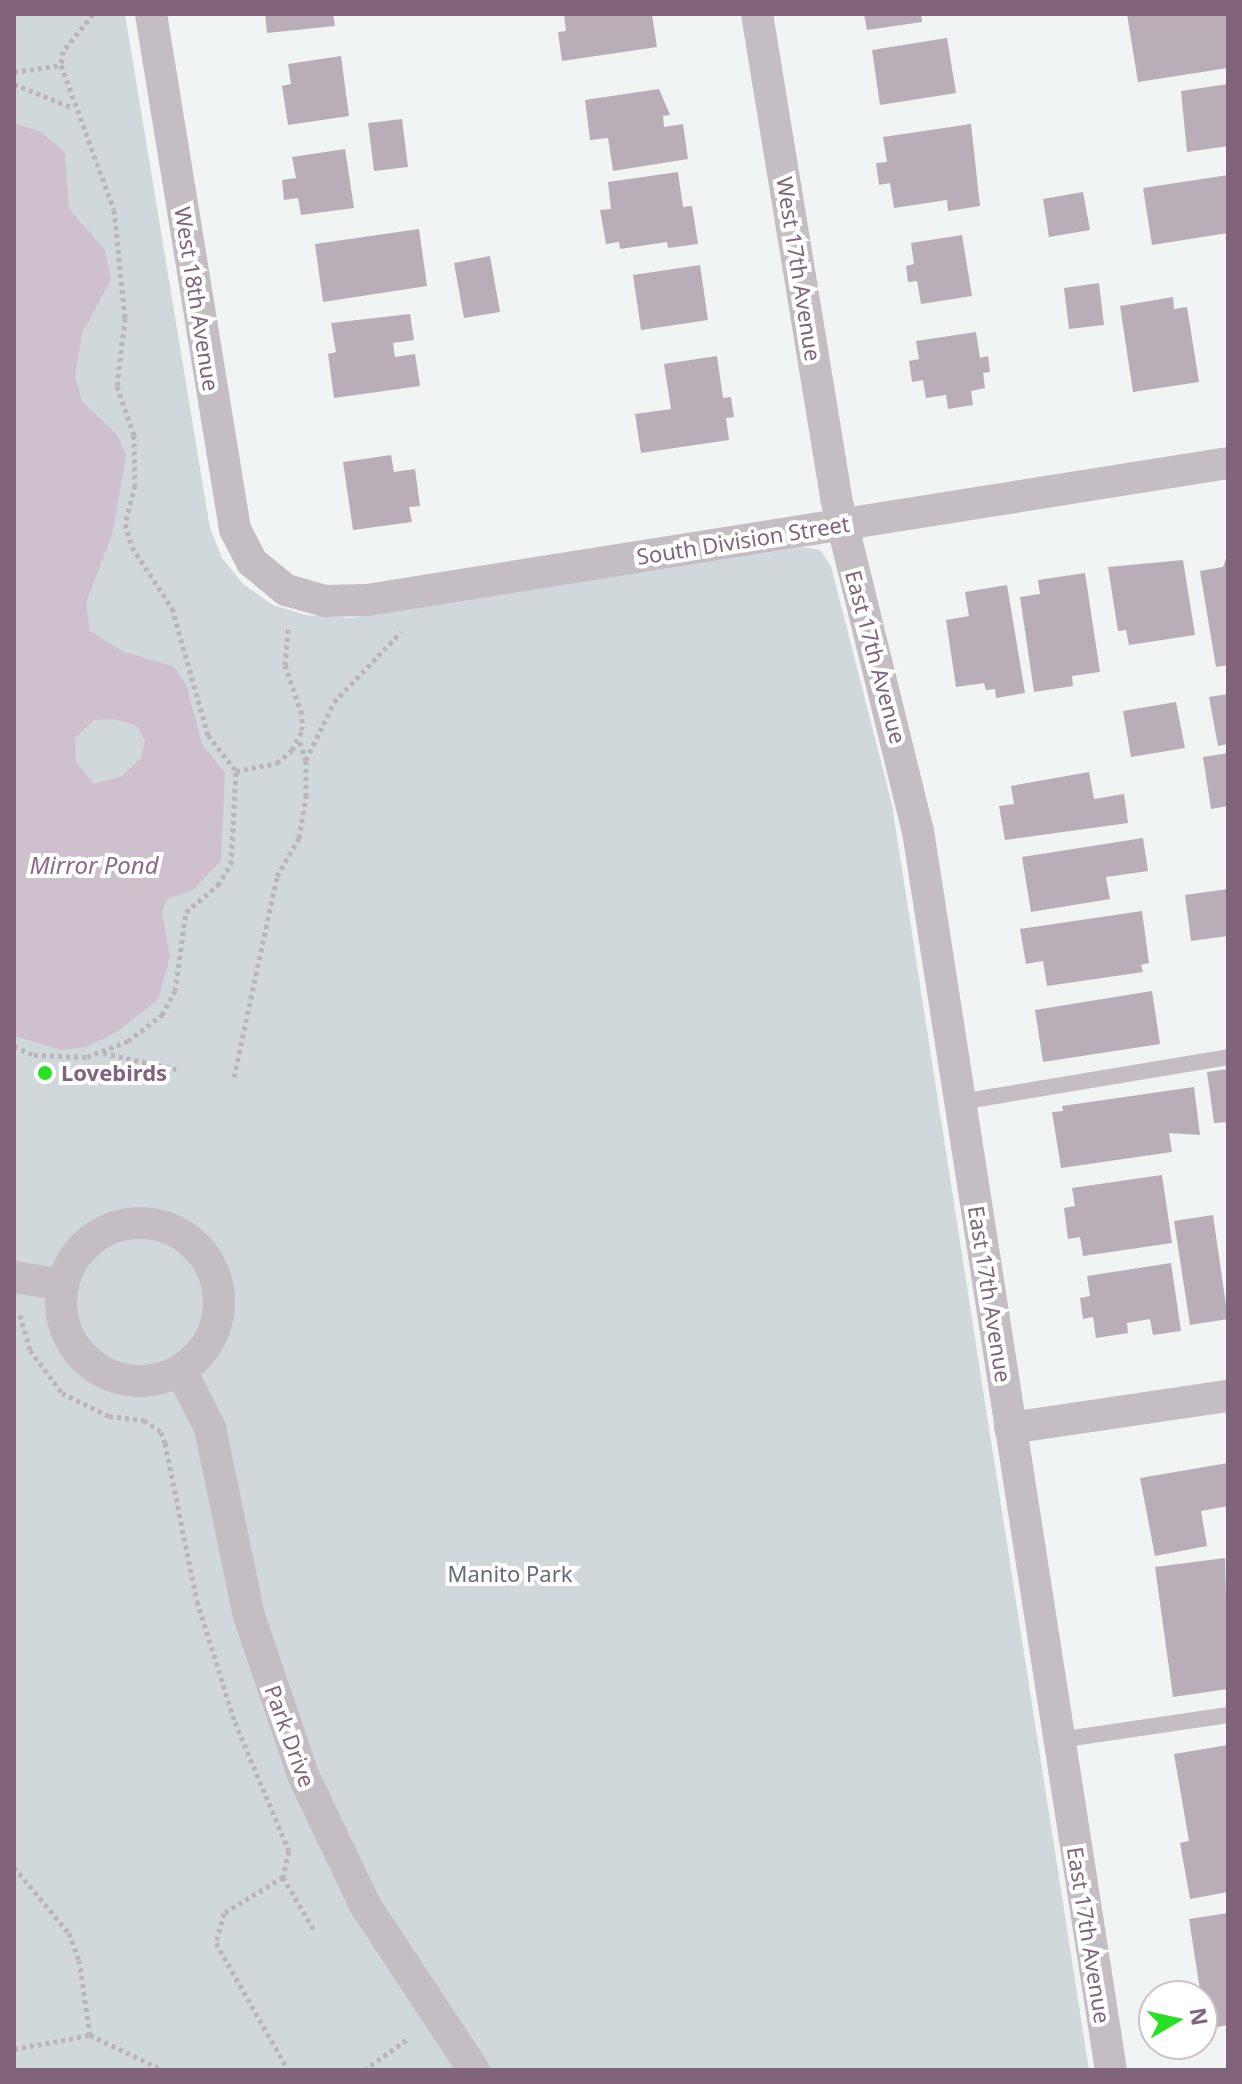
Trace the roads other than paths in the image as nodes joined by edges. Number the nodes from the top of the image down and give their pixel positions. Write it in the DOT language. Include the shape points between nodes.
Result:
graph roads {
  1 [pos="151,14"];
  2 [pos="757,14"];
  3 [pos="1228,463"];
  4 [pos="842,524"];
  5 [pos="264,575"];
  6 [pos="1228,1057"];
  7 [pos="960,1102"];
  8 [pos="63,1285"];
  9 [pos="16,1287"];
  10 [pos="181,1371"];
  11 [pos="1228,1396"];
  12 [pos="1010,1428"];
  13 [pos="1228,1715"];
  14 [pos="1059,1740"];
  15 [pos="474,2070"];
  16 [pos="1111,2070"];
  1 -- 5 [label="street, West 18th Avenue" via="235,529"];
  2 -- 4 [label="street, West 17th Avenue"];
  3 -- 4 [label="street, South Division Street"];
  4 -- 5 [label="street, South Division Street" via="367,600 311,598"];
  4 -- 7 [label="street, East 17th Avenue" via="911,792"];
  6 -- 7 [label="lane"];
  7 -- 12 [label="street, East 17th Avenue"];
  8 -- 9 [label="street"];
  8 -- 10 [label="street" via="66,1331 94,1367 137,1382"];
  8 -- 10 [label="street" via="70,1264 101,1233 143,1222 184,1235 208,1261 220,1293 211,1338"];
  10 -- 15 [label="street, Park Drive" via="210,1428 249,1616 303,1775 365,1905"];
  11 -- 12 [label="street"];
  12 -- 14 [label="street, East 17th Avenue"];
  13 -- 14 [label="lane"];
  14 -- 16 [label="street, East 17th Avenue"];
}
